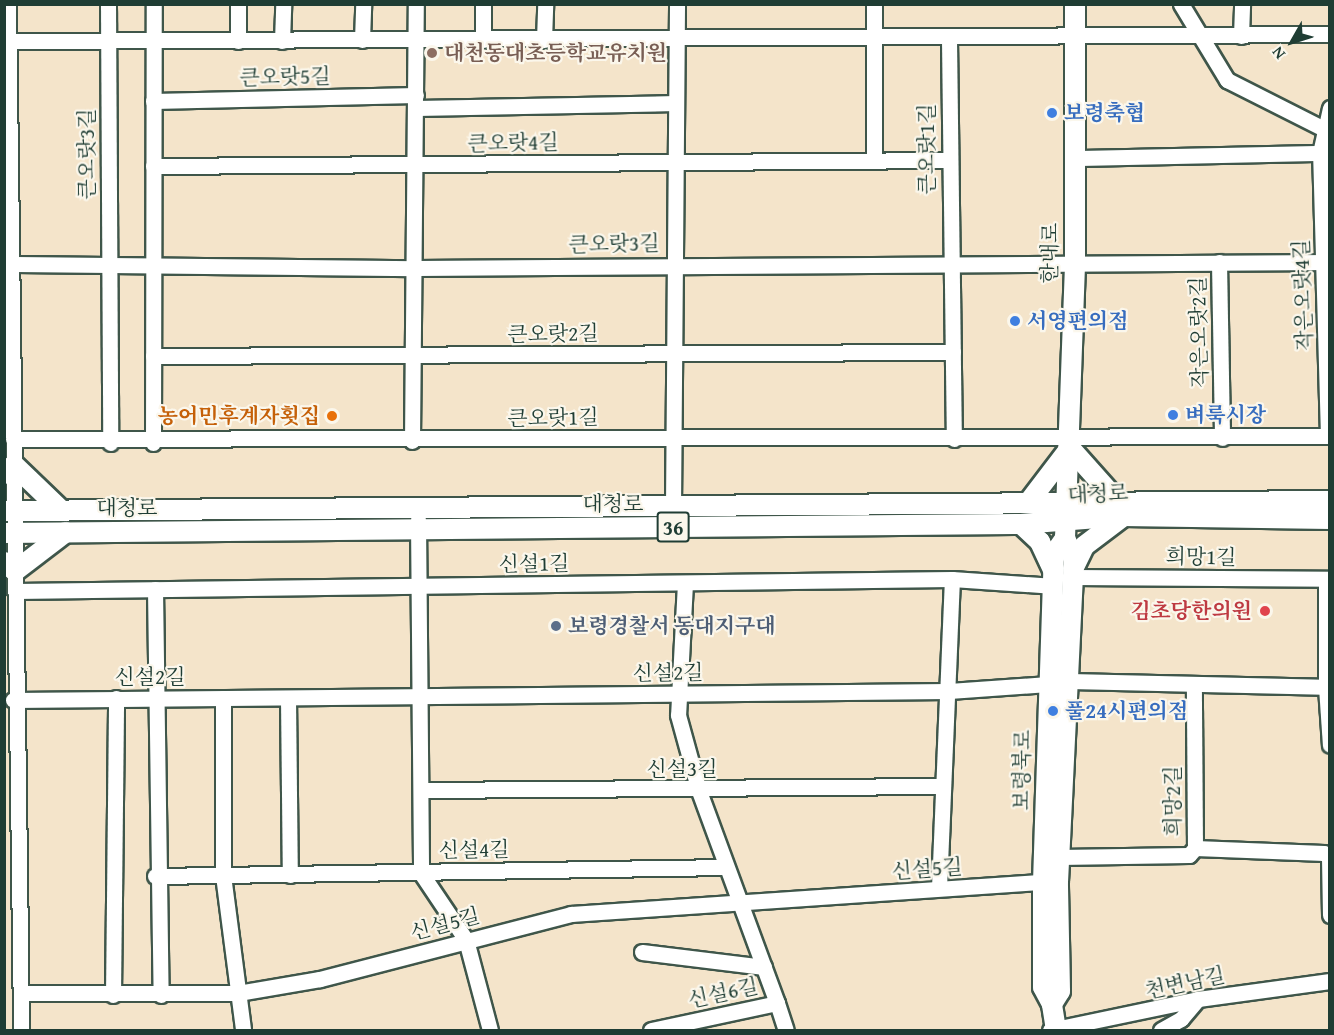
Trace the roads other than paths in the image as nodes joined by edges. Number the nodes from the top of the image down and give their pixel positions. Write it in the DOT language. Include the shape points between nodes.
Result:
graph roads {
  1 [pos="8,4"];
  2 [pos="108,4"];
  3 [pos="154,4"];
  4 [pos="238,4"];
  5 [pos="283,4"];
  6 [pos="363,4"];
  7 [pos="416,4"];
  8 [pos="483,4"];
  9 [pos="545,4"];
  10 [pos="677,4"];
  11 [pos="874,4"];
  12 [pos="1075,4"];
  13 [pos="1181,4"];
  14 [pos="1242,4"];
  15 [pos="1329,34"];
  16 [pos="1241,36"];
  17 [pos="1198,37"];
  18 [pos="949,39"];
  19 [pos="1075,39"];
  20 [pos="238,40"];
  21 [pos="282,40"];
  22 [pos="362,40"];
  23 [pos="416,40"];
  24 [pos="483,40"];
  25 [pos="544,40"];
  26 [pos="677,40"];
  27 [pos="874,40"];
  28 [pos="8,41"];
  29 [pos="108,41"];
  30 [pos="154,41"];
  31 [pos="153,101"];
  32 [pos="416,101"];
  33 [pos="676,103"];
  34 [pos="1329,108"];
  35 [pos="1324,129"];
  36 [pos="1320,153"];
  37 [pos="1075,158"];
  38 [pos="947,160"];
  39 [pos="874,161"];
  40 [pos="676,162"];
  41 [pos="153,166"];
  42 [pos="416,166"];
  43 [pos="948,262"];
  44 [pos="1075,262"];
  45 [pos="1219,262"];
  46 [pos="1326,262"];
  47 [pos="15,264"];
  48 [pos="675,264"];
  49 [pos="109,268"];
  50 [pos="153,268"];
  51 [pos="417,268"];
  52 [pos="952,352"];
  53 [pos="674,354"];
  54 [pos="153,356"];
  55 [pos="417,357"];
  56 [pos="1329,436"];
  57 [pos="674,438"];
  58 [pos="1222,438"];
  59 [pos="954,439"];
  60 [pos="13,440"];
  61 [pos="412,441"];
  62 [pos="110,442"];
  63 [pos="153,442"];
  64 [pos="1071,442"];
  65 [pos="9,470"];
  66 [pos="1329,501"];
  67 [pos="1028,503"];
  68 [pos="673,506"];
  69 [pos="417,508"];
  70 [pos="1121,509"];
  71 [pos="10,511"];
  72 [pos="62,511"];
  73 [pos="1329,519"];
  74 [pos="1066,520"];
  75 [pos="1021,524"];
  76 [pos="418,529"];
  77 [pos="66,532"];
  78 [pos="10,533"];
  79 [pos="10,566"];
  80 [pos="1063,576"];
  81 [pos="952,579"];
  82 [pos="1328,579"];
  83 [pos="685,583"];
  84 [pos="419,587"];
  85 [pos="155,590"];
  86 [pos="15,591"];
  87 [pos="1057,683"];
  88 [pos="1326,687"];
  89 [pos="1194,688"];
  90 [pos="949,691"];
  91 [pos="683,693"];
  92 [pos="417,696"];
  93 [pos="158,697"];
  94 [pos="116,698"];
  95 [pos="223,698"];
  96 [pos="288,698"];
  97 [pos="13,700"];
  98 [pos="1329,745"];
  99 [pos="942,786"];
  100 [pos="421,790"];
  101 [pos="699,791"];
  102 [pos="1195,848"];
  103 [pos="1059,857"];
  104 [pos="1329,857"];
  105 [pos="726,867"];
  106 [pos="422,873"];
  107 [pos="223,875"];
  108 [pos="155,876"];
  109 [pos="290,876"];
  110 [pos="1043,882"];
  111 [pos="939,888"];
  112 [pos="742,903"];
  113 [pos="1329,915"];
  114 [pos="466,940"];
  115 [pos="642,952"];
  116 [pos="764,967"];
  117 [pos="1329,981"];
  118 [pos="21,993"];
  119 [pos="238,993"];
  120 [pos="113,995"];
  121 [pos="161,995"];
  122 [pos="1198,999"];
  123 [pos="777,1004"];
  124 [pos="1052,1004"];
  125 [pos="4,1026"];
  126 [pos="21,1029"];
  127 [pos="243,1030"];
  128 [pos="490,1030"];
  129 [pos="651,1030"];
  130 [pos="786,1030"];
  131 [pos="1054,1030"];
  132 [pos="1161,1030"];
  1 -- 28 [label="street"];
  2 -- 29 [label="street, 큰오랏3길"];
  3 -- 30 [label="street"];
  4 -- 20 [label="street"];
  5 -- 21 [label="street"];
  6 -- 22 [label="street"];
  7 -- 23 [label="street"];
  8 -- 24 [label="street"];
  9 -- 25 [label="street"];
  10 -- 26 [label="street"];
  11 -- 27 [label="street"];
  12 -- 19 [label="main road, 한내로"];
  13 -- 17 [label="street"];
  14 -- 16 [label="street"];
  15 -- 16 [label="street"];
  16 -- 17 [label="street"];
  17 -- 19 [label="street"];
  17 -- 35 [label="street" via="1227,80"];
  18 -- 19 [label="street"];
  18 -- 27 [label="street"];
  18 -- 38 [label="street, 큰오랏1길"];
  19 -- 37 [label="main road, 한내로"];
  20 -- 21 [label="street"];
  20 -- 30 [label="street"];
  21 -- 22 [label="street"];
  22 -- 23 [label="street"];
  23 -- 24 [label="street"];
  23 -- 32 [label="street"];
  24 -- 25 [label="street"];
  25 -- 26 [label="street"];
  26 -- 27 [label="street"];
  26 -- 33 [label="street"];
  27 -- 39 [label="street"];
  28 -- 29 [label="street"];
  28 -- 47 [label="street"];
  29 -- 30 [label="street"];
  29 -- 49 [label="street, 큰오랏3길"];
  30 -- 31 [label="street"];
  31 -- 32 [label="street, 큰오랏5길"];
  31 -- 41 [label="street"];
  32 -- 33 [label="street, 큰오랏5길"];
  32 -- 42 [label="street"];
  33 -- 40 [label="street"];
  34 -- 35 [label="street, 작은오랏4길"];
  35 -- 36 [label="street, 작은오랏4길"];
  36 -- 37 [label="street"];
  36 -- 46 [label="street, 작은오랏4길"];
  37 -- 44 [label="main road, 한내로"];
  38 -- 39 [label="street, 큰오랏4길"];
  38 -- 43 [label="street, 큰오랏1길"];
  39 -- 40 [label="street, 큰오랏4길"];
  40 -- 42 [label="street, 큰오랏4길"];
  40 -- 48 [label="street"];
  41 -- 42 [label="street, 큰오랏4길"];
  41 -- 50 [label="street"];
  42 -- 51 [label="street"];
  43 -- 44 [label="street, 큰오랏3길"];
  43 -- 48 [label="street, 큰오랏3길"];
  43 -- 52 [label="street, 큰오랏1길"];
  44 -- 45 [label="street, 작은오랏2길"];
  44 -- 64 [label="main road, 한내로"];
  45 -- 46 [label="street, 작은오랏2길"];
  45 -- 58 [label="street, 작은오랏2길"];
  46 -- 56 [label="street, 작은오랏4길"];
  47 -- 49 [label="street, 큰오랏3길"];
  47 -- 60 [label="street"];
  48 -- 51 [label="street, 큰오랏3길"];
  48 -- 53 [label="street"];
  49 -- 50 [label="street, 큰오랏3길"];
  49 -- 62 [label="street"];
  50 -- 51 [label="street, 큰오랏3길"];
  50 -- 54 [label="street"];
  51 -- 55 [label="street"];
  52 -- 53 [label="street, 큰오랏2길"];
  52 -- 59 [label="street, 큰오랏1길"];
  53 -- 55 [label="street, 큰오랏2길"];
  53 -- 57 [label="street"];
  54 -- 55 [label="street, 큰오랏2길"];
  54 -- 63 [label="street"];
  55 -- 61 [label="street"];
  56 -- 58 [label="street, 큰오랏1길"];
  57 -- 59 [label="street, 큰오랏1길"];
  57 -- 61 [label="street, 큰오랏1길"];
  57 -- 68 [label="street"];
  58 -- 64 [label="street, 큰오랏1길"];
  59 -- 64 [label="street, 큰오랏1길"];
  60 -- 62 [label="street, 큰오랏1길"];
  60 -- 65 [label="street"];
  61 -- 63 [label="street, 큰오랏1길"];
  62 -- 63 [label="street, 큰오랏1길"];
  64 -- 67 [label="main road"];
  64 -- 70 [label="main road"];
  64 -- 74 [label="main road, 한내로"];
  65 -- 71 [label="street"];
  65 -- 72 [label="main road"];
  66 -- 70 [label="main road, 대청로 / 36"];
  67 -- 68 [label="main road, 대청로 / 36"];
  67 -- 74 [label="main road, 대청로 / 36"];
  68 -- 69 [label="main road, 대청로 / 36"];
  69 -- 72 [label="main road, 대청로 / 36"];
  69 -- 76 [label="street"];
  70 -- 73 [label="main road, 대청로 / 36"];
  70 -- 74 [label="main road, 대청로 / 36"];
  70 -- 80 [label="main road" via="1084,546"];
  71 -- 72 [label="main road, 대청로 / 36"];
  71 -- 78 [label="street"];
  74 -- 75 [label="main road, 대청로 / 36"];
  74 -- 80 [label="main road, 보령북로"];
  75 -- 76 [label="main road, 대청로 / 36"];
  75 -- 80 [label="main road" via="1040,542"];
  76 -- 77 [label="main road, 대청로 / 36"];
  76 -- 84 [label="street"];
  77 -- 78 [label="main road, 대청로 / 36"];
  77 -- 79 [label="main road"];
  78 -- 79 [label="street"];
  79 -- 86 [label="street"];
  80 -- 81 [label="street, 신설1길"];
  80 -- 82 [label="street, 희망1길"];
  80 -- 87 [label="main road, 보령북로"];
  81 -- 83 [label="street, 신설1길"];
  81 -- 90 [label="street"];
  82 -- 88 [label="street"];
  83 -- 84 [label="street, 신설1길"];
  83 -- 91 [label="street"];
  84 -- 85 [label="street, 신설1길"];
  84 -- 92 [label="street"];
  85 -- 86 [label="street, 신설1길"];
  85 -- 93 [label="street"];
  86 -- 97 [label="street"];
  87 -- 89 [label="street"];
  87 -- 90 [label="street, 신설2길"];
  87 -- 103 [label="main road, 보령북로"];
  87 -- 110 [label="main road, 보령북로"];
  88 -- 89 [label="street"];
  88 -- 98 [label="street"];
  89 -- 102 [label="street, 희망2길"];
  90 -- 91 [label="street, 신설2길"];
  90 -- 99 [label="street"];
  91 -- 92 [label="street, 신설2길"];
  91 -- 101 [label="street" via="678,715"];
  92 -- 96 [label="street, 신설2길"];
  92 -- 100 [label="street"];
  93 -- 94 [label="street, 신설2길"];
  93 -- 95 [label="street, 신설2길"];
  93 -- 108 [label="street"];
  94 -- 97 [label="street, 신설2길"];
  94 -- 120 [label="street"];
  95 -- 96 [label="street, 신설2길"];
  95 -- 107 [label="street"];
  96 -- 109 [label="street"];
  97 -- 118 [label="street"];
  99 -- 101 [label="street, 신설3길"];
  99 -- 111 [label="street"];
  100 -- 101 [label="street, 신설3길"];
  100 -- 106 [label="street"];
  101 -- 105 [label="street"];
  102 -- 103 [label="street, 희망2길" via="1189,855"];
  102 -- 104 [label="street" via="1299,849"];
  103 -- 124 [label="main road, 보령북로" via="1060,991"];
  104 -- 113 [label="street"];
  105 -- 106 [label="street, 신설4길"];
  105 -- 112 [label="street"];
  106 -- 109 [label="street, 신설4길"];
  106 -- 114 [label="street"];
  107 -- 108 [label="street, 신설4길"];
  107 -- 109 [label="street, 신설4길"];
  107 -- 119 [label="street"];
  108 -- 121 [label="street"];
  110 -- 111 [label="street, 신설5길"];
  110 -- 124 [label="main road, 보령북로" via="1043,987"];
  111 -- 112 [label="street, 신설5길"];
  112 -- 114 [label="street, 신설5길" via="571,914"];
  112 -- 116 [label="street"];
  114 -- 119 [label="street, 신설5길" via="320,979"];
  114 -- 128 [label="street"];
  115 -- 116 [label="street"];
  116 -- 123 [label="street"];
  117 -- 122 [label="street, 천변남길"];
  118 -- 120 [label="street, 신설5길"];
  118 -- 126 [label="street"];
  119 -- 121 [label="street, 신설5길"];
  119 -- 127 [label="street"];
  120 -- 121 [label="street, 신설5길"];
  122 -- 131 [label="street, 천변남길"];
  122 -- 132 [label="street"];
  123 -- 129 [label="street, 신설6길"];
  123 -- 130 [label="street, 신설6길"];
  124 -- 131 [label="main road, 보령북로"];
  125 -- 126 [label="street"];
}
